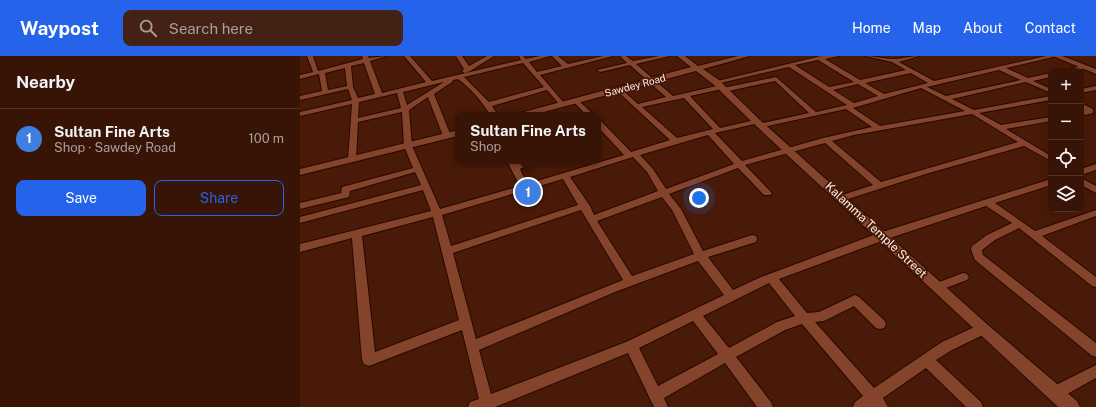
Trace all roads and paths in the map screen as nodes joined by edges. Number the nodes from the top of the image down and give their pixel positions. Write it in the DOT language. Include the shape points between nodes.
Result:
graph roads {
  1 [pos="309,56"];
  2 [pos="384,56"];
  3 [pos="407,56"];
  4 [pos="459,56"];
  5 [pos="491,56"];
  6 [pos="546,56"];
  7 [pos="555,56"];
  8 [pos="610,56"];
  9 [pos="622,56"];
  10 [pos="667,56"];
  11 [pos="680,56"];
  12 [pos="747,56"];
  13 [pos="836,56"];
  14 [pos="868,56"];
  15 [pos="911,56"];
  16 [pos="1055,56"];
  17 [pos="366,58"];
  18 [pos="481,58"];
  19 [pos="522,58"];
  20 [pos="732,58"];
  21 [pos="819,58"];
  22 [pos="894,61"];
  23 [pos="1096,62"];
  24 [pos="632,63"];
  25 [pos="791,65"];
  26 [pos="348,66"];
  27 [pos="1083,66"];
  28 [pos="567,67"];
  29 [pos="697,68"];
  30 [pos="1000,68"];
  31 [pos="1077,68"];
  32 [pos="468,70"];
  33 [pos="600,70"];
  34 [pos="912,71"];
  35 [pos="1096,71"];
  36 [pos="319,72"];
  37 [pos="536,74"];
  38 [pos="458,76"];
  39 [pos="1048,76"];
  40 [pos="300,77"];
  41 [pos="650,80"];
  42 [pos="1029,81"];
  43 [pos="859,82"];
  44 [pos="430,83"];
  45 [pos="933,83"];
  46 [pos="721,86"];
  47 [pos="921,86"];
  48 [pos="350,88"];
  49 [pos="548,88"];
  50 [pos="618,89"];
  51 [pos="828,89"];
  52 [pos="1095,89"];
  53 [pos="399,90"];
  54 [pos="1048,90"];
  55 [pos="1084,91"];
  56 [pos="325,92"];
  57 [pos="430,93"];
  58 [pos="379,95"];
  59 [pos="685,95"];
  60 [pos="884,96"];
  61 [pos="300,98"];
  62 [pos="672,98"];
  63 [pos="945,98"];
  64 [pos="1048,99"];
  65 [pos="356,101"];
  66 [pos="576,101"];
  67 [pos="562,104"];
  68 [pos="487,105"];
  69 [pos="638,106"];
  70 [pos="850,106"];
  71 [pos="1084,107"];
  72 [pos="404,109"];
  73 [pos="492,112"];
  74 [pos="534,112"];
  75 [pos="587,112"];
  76 [pos="973,112"];
  77 [pos="1084,113"];
  78 [pos="300,114"];
  79 [pos="814,114"];
  80 [pos="1048,120"];
  81 [pos="354,121"];
  82 [pos="758,124"];
  83 [pos="601,126"];
  84 [pos="877,128"];
  85 [pos="999,128"];
  86 [pos="714,131"];
  87 [pos="606,132"];
  88 [pos="455,134"];
  89 [pos="601,134"];
  90 [pos="447,136"];
  91 [pos="675,140"];
  92 [pos="826,140"];
  93 [pos="1025,143"];
  94 [pos="408,146"];
  95 [pos="789,151"];
  96 [pos="633,155"];
  97 [pos="1048,157"];
  98 [pos="352,159"];
  99 [pos="513,164"];
  100 [pos="741,164"];
  101 [pos="1096,167"];
  102 [pos="418,169"];
  103 [pos="1084,171"];
  104 [pos="300,172"];
  105 [pos="565,176"];
  106 [pos="1048,183"];
  107 [pos="1084,183"];
  108 [pos="880,186"];
  109 [pos="425,187"];
  110 [pos="525,188"];
  111 [pos="1096,190"];
  112 [pos="665,194"];
  113 [pos="767,194"];
  114 [pos="842,198"];
  115 [pos="987,202"];
  116 [pos="300,206"];
  117 [pos="584,206"];
  118 [pos="437,213"];
  119 [pos="1096,213"];
  120 [pos="592,219"];
  121 [pos="300,220"];
  122 [pos="1020,224"];
  123 [pos="357,234"];
  124 [pos="1034,235"];
  125 [pos="883,236"];
  126 [pos="752,239"];
  127 [pos="300,248"];
  128 [pos="447,251"];
  129 [pos="700,255"];
  130 [pos="963,277"];
  131 [pos="771,278"];
  132 [pos="630,282"];
  133 [pos="1096,283"];
  134 [pos="938,287"];
  135 [pos="732,296"];
  136 [pos="695,314"];
  137 [pos="804,318"];
  138 [pos="466,323"];
  139 [pos="880,324"];
  140 [pos="983,329"];
  141 [pos="631,346"];
  142 [pos="472,347"];
  143 [pos="1096,351"];
  144 [pos="727,355"];
  145 [pos="927,360"];
  146 [pos="1096,371"];
  147 [pos="1055,393"];
  148 [pos="658,401"];
  149 [pos="877,402"];
  150 [pos="487,405"];
  151 [pos="476,407"];
  152 [pos="766,407"];
  153 [pos="860,407"];
  154 [pos="976,407"];
  155 [pos="1071,407"];
  1 -- 36 [label="street"];
  2 -- 17 [label="street"];
  3 -- 44 [label="street"];
  4 -- 32 [label="street"];
  5 -- 18 [label="street"];
  6 -- 19 [label="street"];
  7 -- 28 [label="street"];
  8 -- 28 [label="street"];
  9 -- 24 [label="street"];
  10 -- 24 [label="street"];
  11 -- 29 [label="street, Kalamma Temple Street"];
  12 -- 20 [label="street, Sawdey Road"];
  13 -- 21 [label="street"];
  14 -- 22 [label="street"];
  15 -- 22 [label="street"];
  16 -- 27 [label="street"];
  16 -- 30 [label="street"];
  17 -- 26 [label="street"];
  17 -- 58 [label="street"];
  18 -- 32 [label="street"];
  19 -- 37 [label="street"];
  19 -- 38 [label="street"];
  20 -- 29 [label="street, Sawdey Road"];
  21 -- 25 [label="street"];
  21 -- 43 [label="street"];
  22 -- 34 [label="street"];
  23 -- 27 [label="street"];
  24 -- 33 [label="street"];
  24 -- 41 [label="street"];
  25 -- 46 [label="street"];
  25 -- 51 [label="street"];
  26 -- 36 [label="street"];
  26 -- 48 [label="street"];
  27 -- 31 [label="street"];
  27 -- 35 [label="street"];
  28 -- 37 [label="street"];
  29 -- 41 [label="street, Sawdey Road"];
  29 -- 46 [label="street, Kalamma Temple Street"];
  30 -- 42 [label="street"];
  30 -- 45 [label="street"];
  32 -- 38 [label="street"];
  34 -- 43 [label="street"];
  34 -- 45 [label="street"];
  36 -- 40 [label="street"];
  36 -- 56 [label="street"];
  37 -- 49 [label="street"];
  38 -- 44 [label="street"];
  38 -- 57 [label="street"];
  38 -- 68 [label="street"];
  39 -- 42 [label="street"];
  41 -- 50 [label="street, Sawdey Road"];
  41 -- 62 [label="street"];
  42 -- 54 [label="street"];
  42 -- 63 [label="street"];
  43 -- 51 [label="street"];
  43 -- 60 [label="street"];
  44 -- 53 [label="street"];
  45 -- 47 [label="street"];
  46 -- 59 [label="street"];
  46 -- 79 [label="street" via="776,79"];
  46 -- 82 [label="street, Kalamma Temple Street"];
  47 -- 60 [label="street"];
  47 -- 63 [label="street"];
  48 -- 56 [label="street"];
  48 -- 65 [label="street"];
  49 -- 67 [label="street"];
  49 -- 68 [label="street"];
  50 -- 66 [label="street, Sawdey Road"];
  50 -- 69 [label="street"];
  51 -- 70 [label="street"];
  52 -- 55 [label="street"];
  53 -- 58 [label="street"];
  53 -- 72 [label="street"];
  56 -- 61 [label="street"];
  57 -- 72 [label="street"];
  57 -- 90 [label="street"];
  58 -- 65 [label="street"];
  59 -- 62 [label="street"];
  59 -- 86 [label="street"];
  60 -- 70 [label="street"];
  62 -- 69 [label="street"];
  63 -- 76 [label="street"];
  64 -- 76 [label="street"];
  65 -- 78 [label="street"];
  65 -- 81 [label="street"];
  66 -- 67 [label="street, Sawdey Road"];
  66 -- 75 [label="street"];
  67 -- 74 [label="street, Sawdey Road"];
  68 -- 73 [label="street"];
  69 -- 91 [label="street"];
  70 -- 79 [label="street"];
  70 -- 84 [label="street"];
  71 -- 77 [label="street" via="1090,111"];
  72 -- 81 [label="street"];
  72 -- 94 [label="street"];
  76 -- 84 [label="street"];
  76 -- 85 [label="street"];
  79 -- 82 [label="street"];
  80 -- 85 [label="street"];
  81 -- 98 [label="street"];
  82 -- 86 [label="street"];
  82 -- 95 [label="street, Kalamma Temple Street"];
  83 -- 87 [label="street"];
  84 -- 92 [label="street"];
  85 -- 93 [label="street"];
  86 -- 91 [label="street"];
  86 -- 100 [label="street"];
  87 -- 89 [label="street"];
  87 -- 96 [label="street"];
  88 -- 90 [label="street"];
  90 -- 94 [label="street"];
  91 -- 96 [label="street"];
  92 -- 95 [label="street"];
  92 -- 108 [label="street"];
  93 -- 97 [label="street"];
  93 -- 108 [label="street"];
  94 -- 98 [label="street"];
  94 -- 102 [label="street"];
  95 -- 100 [label="street"];
  95 -- 114 [label="street, Kalamma Temple Street"];
  96 -- 105 [label="street"];
  96 -- 112 [label="street" via="650,171"];
  98 -- 104 [label="street"];
  99 -- 110 [label="street"];
  100 -- 112 [label="street"];
  100 -- 113 [label="street"];
  101 -- 103 [label="street"];
  102 -- 109 [label="street"];
  102 -- 116 [label="street" via="345,189 346,195 338,198"];
  105 -- 110 [label="street"];
  105 -- 117 [label="street"];
  106 -- 115 [label="street"];
  107 -- 111 [label="street"];
  108 -- 114 [label="street"];
  109 -- 118 [label="street"];
  109 -- 121 [label="street"];
  110 -- 118 [label="street"];
  112 -- 120 [label="street"];
  112 -- 129 [label="street" via="676,209"];
  114 -- 125 [label="street, Kalamma Temple Street"];
  115 -- 122 [label="street"];
  115 -- 125 [label="street"];
  117 -- 120 [label="street"];
  117 -- 128 [label="street"];
  118 -- 123 [label="street"];
  118 -- 128 [label="street"];
  119 -- 124 [label="street"];
  120 -- 132 [label="street"];
  122 -- 124 [label="street"];
  122 -- 143 [label="street" via="993,235 979,246 976,249 979,257"];
  123 -- 127 [label="street"];
  123 -- 138 [label="street" via="369,360"];
  124 -- 133 [label="street"];
  125 -- 131 [label="street"];
  125 -- 134 [label="street, Kalamma Temple Street"];
  126 -- 129 [label="street"];
  128 -- 138 [label="street"];
  129 -- 132 [label="street"];
  129 -- 135 [label="street"];
  130 -- 134 [label="street"];
  131 -- 135 [label="street"];
  131 -- 137 [label="street"];
  132 -- 142 [label="street" via="579,300"];
  134 -- 140 [label="street, Kalamma Temple Street"];
  135 -- 136 [label="street"];
  136 -- 141 [label="street"];
  136 -- 144 [label="street"];
  137 -- 139 [label="street" via="820,317 855,300"];
  137 -- 144 [label="street" via="781,326"];
  137 -- 149 [label="street"];
  138 -- 142 [label="street"];
  140 -- 145 [label="street" via="948,346"];
  140 -- 147 [label="street, Kalamma Temple Street"];
  141 -- 148 [label="street"];
  141 -- 150 [label="street"];
  142 -- 150 [label="street"];
  144 -- 148 [label="street"];
  144 -- 152 [label="street"];
  145 -- 149 [label="street" via="890,384"];
  145 -- 154 [label="street"];
  146 -- 147 [label="street"];
  147 -- 155 [label="street, Kalamma Temple Street"];
  149 -- 153 [label="street"];
  150 -- 151 [label="street"];
}
